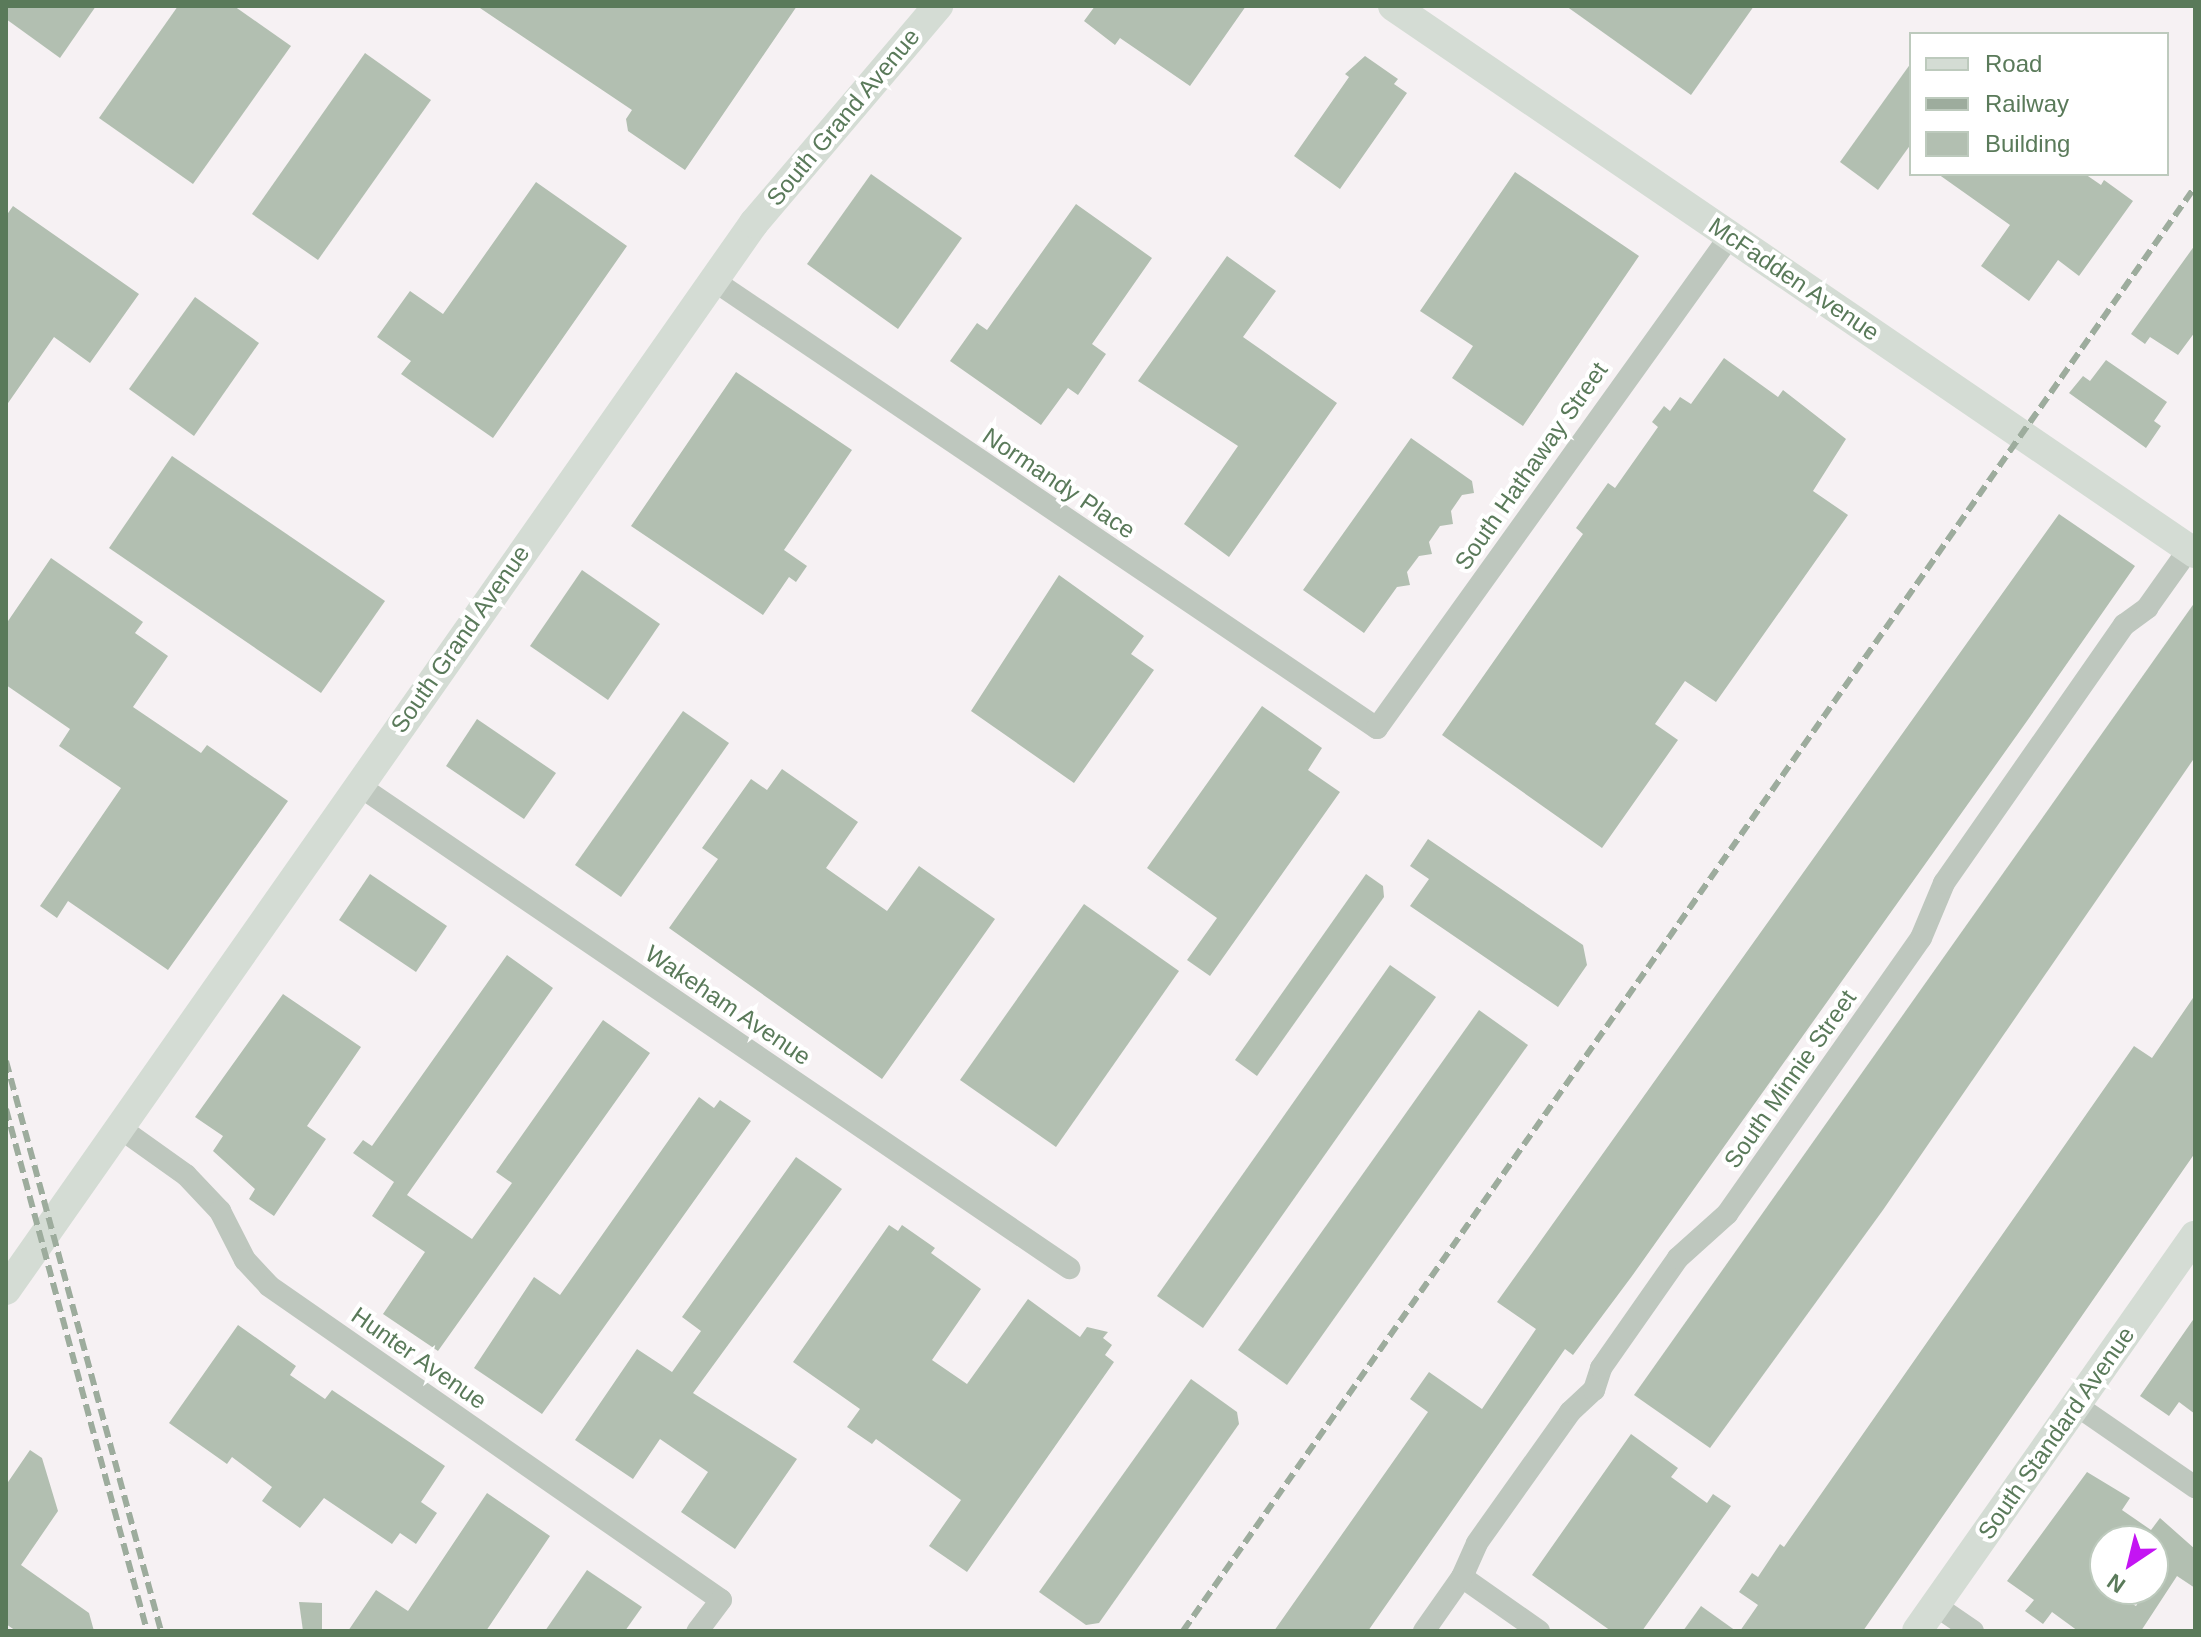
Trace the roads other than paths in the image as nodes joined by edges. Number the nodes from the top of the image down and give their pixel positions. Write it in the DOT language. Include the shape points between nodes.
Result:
graph roads {
  1 [pos="938,6"];
  2 [pos="1393,6"];
  3 [pos="1730,236"];
  4 [pos="713,280"];
  5 [pos="2192,551"];
  6 [pos="1377,728"];
  7 [pos="358,785"];
  8 [pos="120,1128"];
  9 [pos="2195,1236"];
  10 [pos="1069,1268"];
  11 [pos="6,1290"];
  12 [pos="2076,1405"];
  13 [pos="2195,1487"];
  14 [pos="1462,1577"];
  15 [pos="1935,1605"];
  16 [pos="698,1631"];
  17 [pos="1424,1631"];
  18 [pos="1539,1631"];
  19 [pos="1917,1631"];
  20 [pos="1973,1631"];
  1 -- 4 [label="main road, South Grand Avenue" via="788,180"];
  2 -- 3 [label="main road, McFadden Avenue"];
  3 -- 5 [label="main road, McFadden Avenue"];
  3 -- 6 [label="street, South Hathaway Street"];
  4 -- 6 [label="street, Normandy Place"];
  4 -- 7 [label="main road, South Grand Avenue"];
  5 -- 14 [label="street, South Minnie Street" via="2147,608 2115,638 1944,883 1921,938 1727,1214 1678,1258 1601,1368 1594,1390 1570,1412 1477,1543"];
  7 -- 8 [label="main road, South Grand Avenue"];
  7 -- 10 [label="street, Wakeham Avenue"];
  8 -- 11 [label="main road, South Grand Avenue"];
  8 -- 16 [label="street, Hunter Avenue" via="195,1184 220,1211 245,1260 269,1286 721,1600"];
  9 -- 12 [label="main road, South Standard Avenue"];
  12 -- 13 [label="street"];
  12 -- 15 [label="main road, South Standard Avenue"];
  14 -- 17 [label="street, South Minnie Street"];
  14 -- 18 [label="street"];
  15 -- 19 [label="main road, South Standard Avenue"];
  15 -- 20 [label="street"];
}
